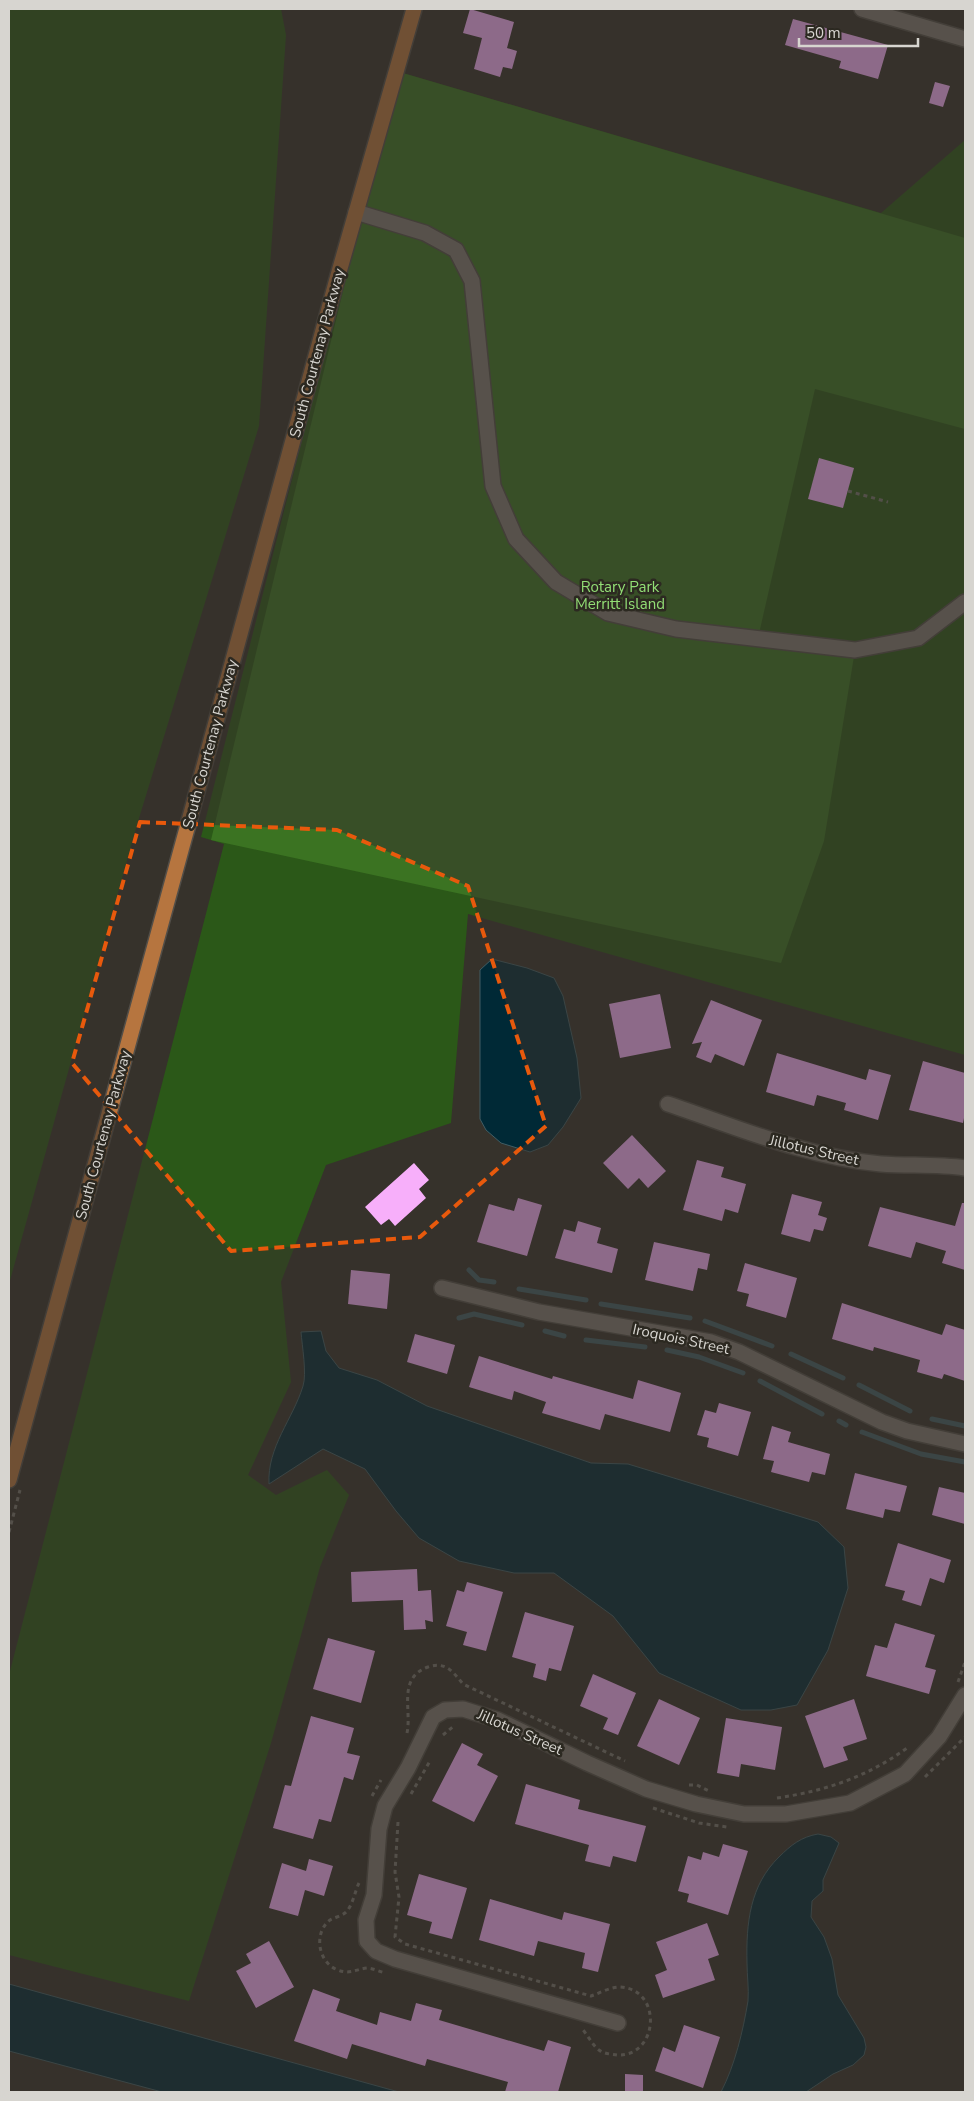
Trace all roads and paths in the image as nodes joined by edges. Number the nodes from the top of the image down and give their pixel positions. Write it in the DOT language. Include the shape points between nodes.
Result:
graph roads {
  1 [pos="414,9"];
  2 [pos="862,9"];
  3 [pos="965,39"];
  4 [pos="356,212"];
  5 [pos="848,491"];
  6 [pos="888,502"];
  7 [pos="965,602"];
  8 [pos="668,1104"];
  9 [pos="965,1168"];
  10 [pos="442,1288"];
  11 [pos="965,1444"];
  12 [pos="9,1480"];
  13 [pos="965,1662"];
  14 [pos="960,1692"];
  15 [pos="461,1724"];
  16 [pos="965,1737"];
  17 [pos="405,1738"];
  18 [pos="439,1741"];
  19 [pos="914,1743"];
  20 [pos="433,1754"];
  21 [pos="628,1763"];
  22 [pos="386,1774"];
  23 [pos="921,1779"];
  24 [pos="686,1785"];
  25 [pos="715,1794"];
  26 [pos="410,1796"];
  27 [pos="370,1798"];
  28 [pos="775,1798"];
  29 [pos="644,1805"];
  30 [pos="399,1816"];
  31 [pos="730,1828"];
  32 [pos="362,1876"];
  33 [pos="396,1976"];
  34 [pos="618,2023"];
  35 [pos="578,2026"];
  1 -- 4 [label="main road, South Courtenay Parkway"];
  2 -- 3 [label="street"];
  4 -- 7 [label="street" via="425,233 456,250 472,281 493,486 516,539 556,582 608,613 676,629 855,650 918,638"];
  4 -- 12 [label="main road, South Courtenay Parkway"];
  5 -- 6 [label="path"];
  8 -- 9 [label="street, Jillotus Street" via="780,1145 881,1164"];
  10 -- 11 [label="street, Iroquois Street" via="539,1312 711,1342 739,1352 882,1422"];
  13 -- 14 [label="path"];
  14 -- 34 [label="street, Jillotus Street" via="939,1737 905,1774 850,1803 786,1814 744,1814 646,1789 498,1720 463,1708 445,1710 433,1717 385,1806 379,1829 374,1895 366,1920 367,1940 376,1951 395,1959"];
  15 -- 18 [label="path" via="447,1730"];
  16 -- 23 [label="path"];
  17 -- 21 [label="path" via="410,1721 407,1697 411,1679 424,1669 438,1665 456,1673 463,1684"];
  19 -- 28 [label="path" via="870,1772 816,1791"];
  20 -- 26 [label="path"];
  22 -- 27 [label="path"];
  24 -- 25 [label="path" via="697,1785"];
  29 -- 31 [label="path" via="699,1823"];
  30 -- 35 [label="path" via="396,1872 399,1896 395,1937 405,1944 590,1996 611,1989 632,1990 647,2003 652,2024 640,2047 630,2053 606,2054 598,2050"];
  32 -- 33 [label="path" via="346,1912 324,1927 319,1945 322,1957 327,1964 345,1972 355,1973 368,1968"];
}
